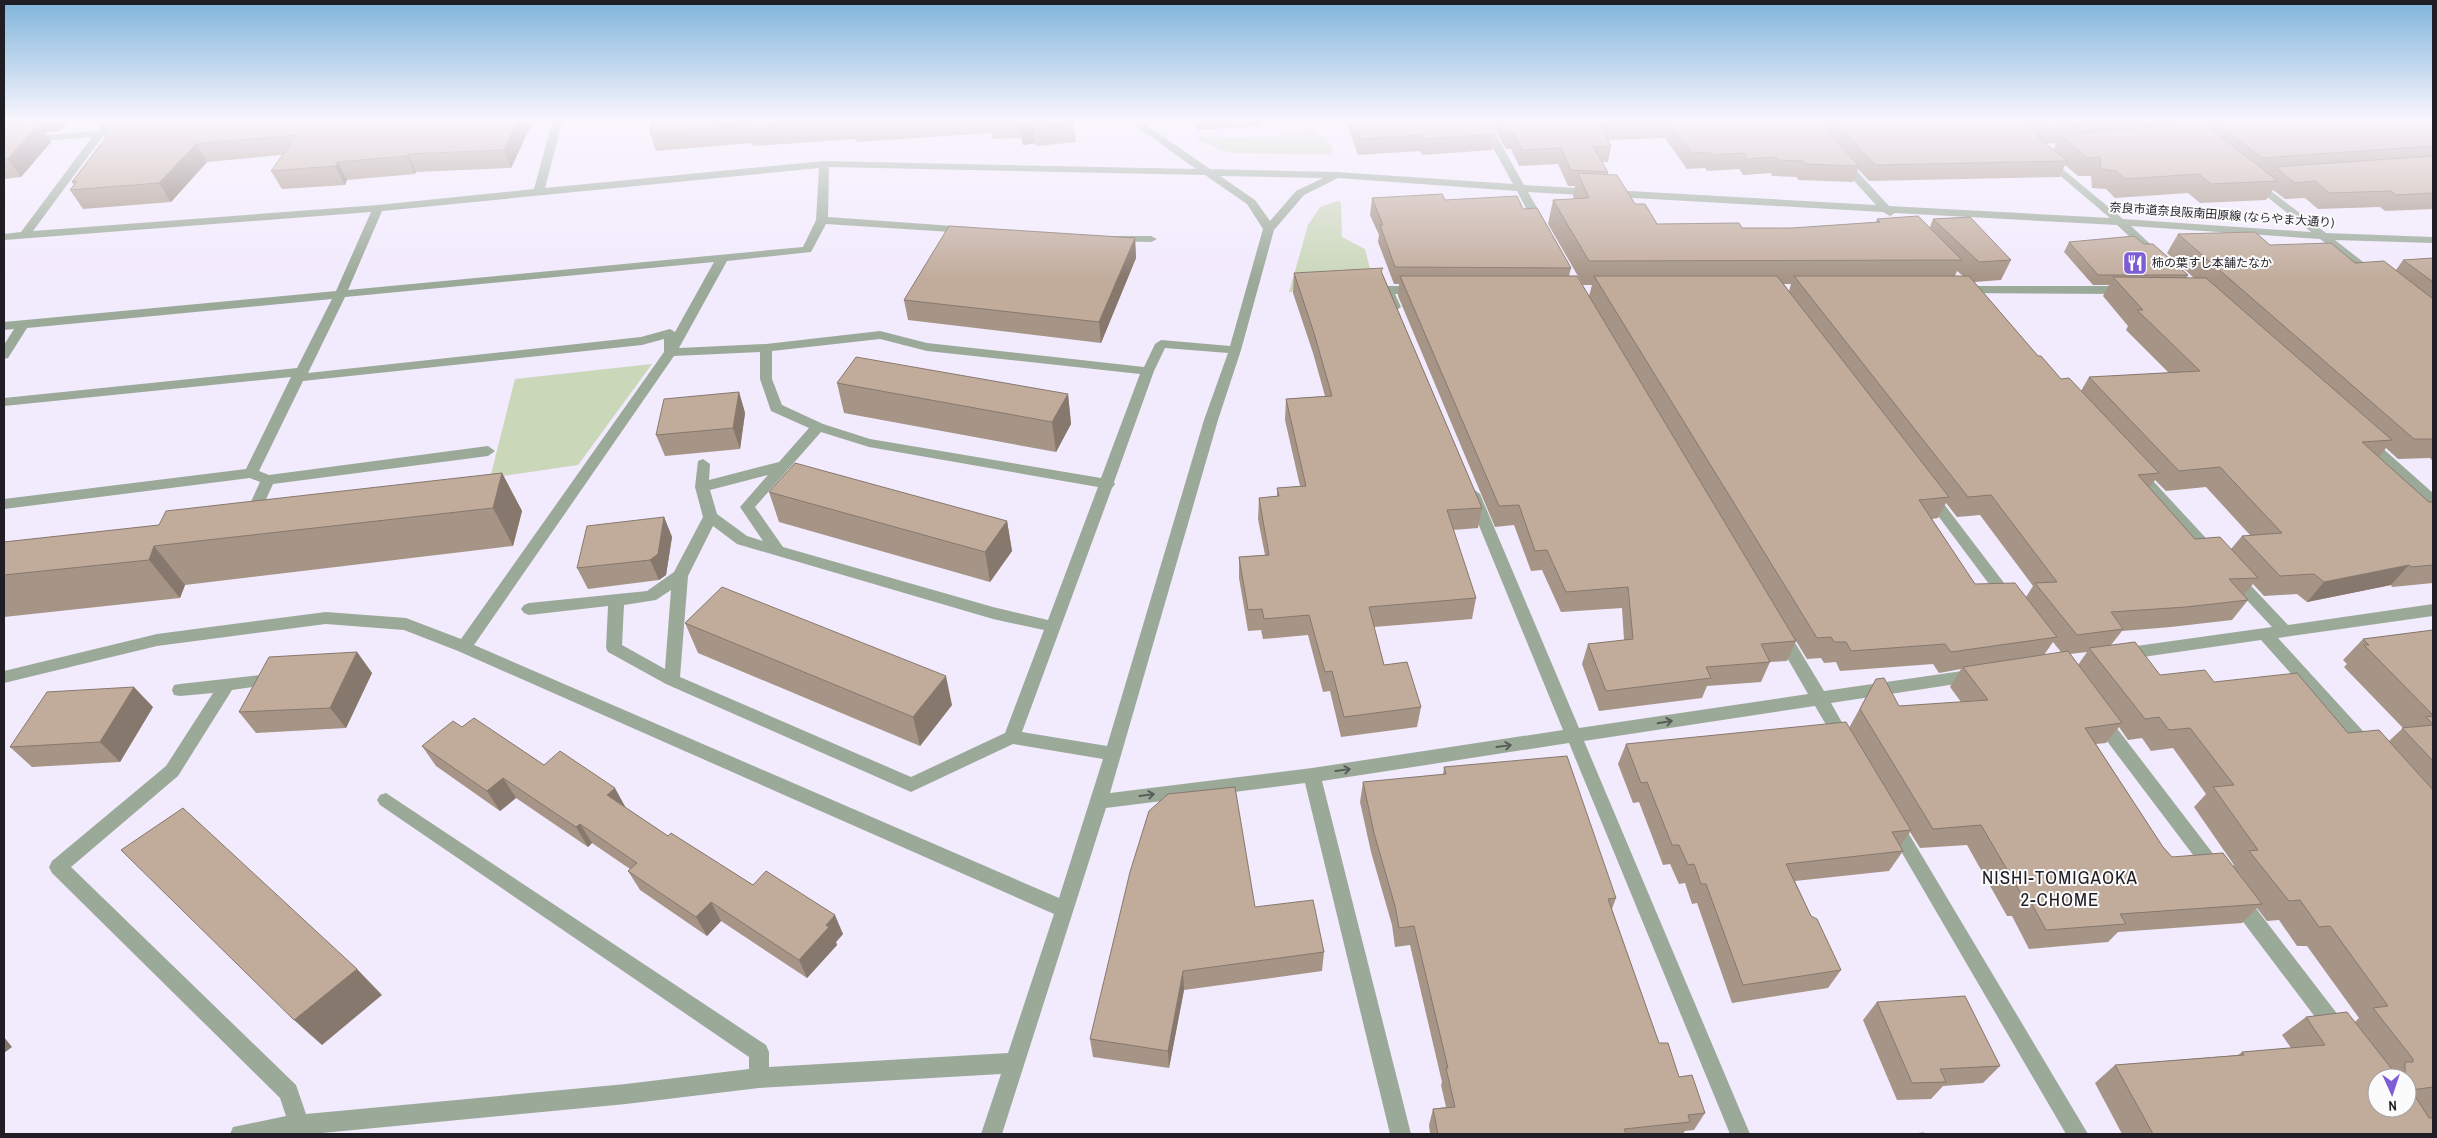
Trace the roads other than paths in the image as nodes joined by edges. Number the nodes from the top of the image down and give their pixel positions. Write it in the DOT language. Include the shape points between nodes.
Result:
graph roads {
  1 [pos="71,172"];
  2 [pos="544,172"];
  3 [pos="744,172"];
  4 [pos="824,172"];
  5 [pos="1206,172"];
  6 [pos="1241,172"];
  7 [pos="1511,172"];
  8 [pos="1853,172"];
  9 [pos="2069,172"];
  10 [pos="1337,175"];
  11 [pos="2270,178"];
  12 [pos="1520,188"];
  13 [pos="538,193"];
  14 [pos="378,208"];
  15 [pos="1886,208"];
  16 [pos="822,220"];
  17 [pos="2120,222"];
  18 [pos="1901,223"];
  19 [pos="1131,225"];
  20 [pos="1269,229"];
  21 [pos="982,230"];
  22 [pos="24,236"];
  23 [pos="2322,236"];
  24 [pos="4,237"];
  25 [pos="1107,238"];
  26 [pos="1126,239"];
  27 [pos="1151,239"];
  28 [pos="2433,240"];
  29 [pos="1550,241"];
  30 [pos="723,257"];
  31 [pos="2169,266"];
  32 [pos="1954,276"];
  33 [pos="2379,280"];
  34 [pos="1435,290"];
  35 [pos="1948,290"];
  36 [pos="1967,290"];
  37 [pos="2136,290"];
  38 [pos="340,295"];
  39 [pos="1980,304"];
  40 [pos="23,324"];
  41 [pos="4,326"];
  42 [pos="1403,326"];
  43 [pos="766,348"];
  44 [pos="1236,350"];
  45 [pos="670,352"];
  46 [pos="4,355"];
  47 [pos="1148,371"];
  48 [pos="298,375"];
  49 [pos="4,402"];
  50 [pos="818,427"];
  51 [pos="2359,435"];
  52 [pos="488,451"];
  53 [pos="703,464"];
  54 [pos="2130,465"];
  55 [pos="783,466"];
  56 [pos="251,473"];
  57 [pos="268,480"];
  58 [pos="1467,481"];
  59 [pos="1918,481"];
  60 [pos="1108,484"];
  61 [pos="702,487"];
  62 [pos="2433,501"];
  63 [pos="4,504"];
  64 [pos="710,517"];
  65 [pos="268,518"];
  66 [pos="778,551"];
  67 [pos="680,576"];
  68 [pos="616,600"];
  69 [pos="529,609"];
  70 [pos="2433,610"];
  71 [pos="2021,616"];
  72 [pos="1774,622"];
  73 [pos="1054,627"];
  74 [pos="2286,632"];
  75 [pos="2266,635"];
  76 [pos="464,647"];
  77 [pos="2105,657"];
  78 [pos="1990,673"];
  79 [pos="4,677"];
  80 [pos="672,680"];
  81 [pos="260,681"];
  82 [pos="227,685"];
  83 [pos="180,690"];
  84 [pos="1819,698"];
  85 [pos="2087,703"];
  86 [pos="1573,736"];
  87 [pos="1012,738"];
  88 [pos="1849,749"];
  89 [pos="1113,754"];
  90 [pos="2375,757"];
  91 [pos="1312,775"];
  92 [pos="386,800"];
  93 [pos="1099,802"];
  94 [pos="1885,809"];
  95 [pos="1065,910"];
  96 [pos="2347,1043"];
  97 [pos="1014,1063"];
  98 [pos="759,1078"];
  99 [pos="299,1125"];
  100 [pos="240,1134"];
  101 [pos="992,1134"];
  102 [pos="1402,1134"];
  103 [pos="1740,1134"];
  104 [pos="2078,1134"];
  1 -- 22 [label="street"];
  2 -- 13 [label="street"];
  3 -- 13 [label="street, 奈良市道奈良阪南田原線 (ならやま大通り)"];
  4 -- 16 [label="street"];
  5 -- 20 [label="street" via="1251,202"];
  6 -- 10 [label="street, 奈良市道奈良阪南田原線 (ならやま大通り)"];
  7 -- 12 [label="street"];
  8 -- 15 [label="street"];
  9 -- 17 [label="street"];
  10 -- 12 [label="street, 奈良市道奈良阪南田原線 (ならやま大通り)"];
  10 -- 20 [label="street" via="1300,193"];
  11 -- 23 [label="street" via="2248,177"];
  12 -- 15 [label="street, 奈良市道奈良阪南田原線 (ならやま大通り)"];
  12 -- 29 [label="street"];
  13 -- 14 [label="street, 奈良市道奈良阪南田原線 (ならやま大通り)"];
  14 -- 22 [label="street, 奈良市道奈良阪南田原線 (ならやま大通り)"];
  14 -- 38 [label="street"];
  15 -- 17 [label="street, 奈良市道奈良阪南田原線 (ならやま大通り)"];
  15 -- 18 [label="street"];
  16 -- 21 [label="street"];
  16 -- 30 [label="street" via="806,250"];
  17 -- 23 [label="street, 奈良市道奈良阪南田原線 (ならやま大通り)"];
  17 -- 31 [label="street"];
  19 -- 26 [label="street"];
  20 -- 44 [label="street"];
  22 -- 24 [label="street, 奈良市道奈良阪南田原線 (ならやま大通り)"];
  23 -- 28 [label="street, 奈良市道奈良阪南田原線 (ならやま大通り)"];
  23 -- 33 [label="street"];
  25 -- 26 [label="street"];
  26 -- 27 [label="street"];
  30 -- 38 [label="street"];
  30 -- 45 [label="street"];
  32 -- 36 [label="street"];
  34 -- 42 [label="street" via="1388,290"];
  35 -- 36 [label="street"];
  36 -- 37 [label="street"];
  36 -- 39 [label="street"];
  38 -- 40 [label="street"];
  38 -- 48 [label="street"];
  40 -- 41 [label="street"];
  40 -- 46 [label="street"];
  43 -- 45 [label="street"];
  43 -- 47 [label="street" via="880,334 927,347"];
  43 -- 50 [label="street" via="766,379 776,408"];
  44 -- 47 [label="street" via="1160,344"];
  44 -- 89 [label="street" via="1211,420"];
  45 -- 48 [label="street" via="670,333 642,341"];
  45 -- 76 [label="street"];
  47 -- 60 [label="street"];
  48 -- 49 [label="street"];
  48 -- 56 [label="street"];
  50 -- 55 [label="street"];
  50 -- 60 [label="street" via="869,443"];
  51 -- 62 [label="street"];
  52 -- 57 [label="street"];
  53 -- 61 [label="street"];
  54 -- 74 [label="street"];
  55 -- 61 [label="street"];
  55 -- 66 [label="street" via="747,507"];
  56 -- 57 [label="street"];
  56 -- 63 [label="street"];
  57 -- 65 [label="street" via="244,521"];
  58 -- 86 [label="street"];
  59 -- 71 [label="street"];
  60 -- 73 [label="street"];
  61 -- 64 [label="street"];
  64 -- 66 [label="street" via="742,540"];
  64 -- 67 [label="street"];
  66 -- 73 [label="street" via="993,613"];
  67 -- 68 [label="street" via="650,596"];
  67 -- 80 [label="street"];
  68 -- 69 [label="street"];
  68 -- 80 [label="street" via="614,648"];
  70 -- 74 [label="street"];
  72 -- 84 [label="street"];
  73 -- 87 [label="street"];
  74 -- 75 [label="street"];
  75 -- 77 [label="street"];
  75 -- 90 [label="street"];
  76 -- 79 [label="street" via="406,624 326,618 157,640"];
  76 -- 95 [label="street"];
  78 -- 84 [label="street"];
  80 -- 87 [label="street" via="911,785"];
  81 -- 82 [label="street"];
  82 -- 83 [label="street"];
  82 -- 99 [label="street" via="172,771 58,867 289,1092"];
  86 -- 84 [label="street, one-way"];
  84 -- 88 [label="street"];
  85 -- 96 [label="street"];
  91 -- 86 [label="street, one-way"];
  86 -- 103 [label="street"];
  87 -- 89 [label="street"];
  89 -- 93 [label="street"];
  93 -- 91 [label="street, one-way"];
  91 -- 102 [label="street"];
  92 -- 98 [label="street" via="759,1052"];
  93 -- 95 [label="street"];
  94 -- 104 [label="street"];
  95 -- 97 [label="street"];
  97 -- 98 [label="street"];
  97 -- 101 [label="street"];
  98 -- 99 [label="street"];
  99 -- 100 [label="street"];
}
